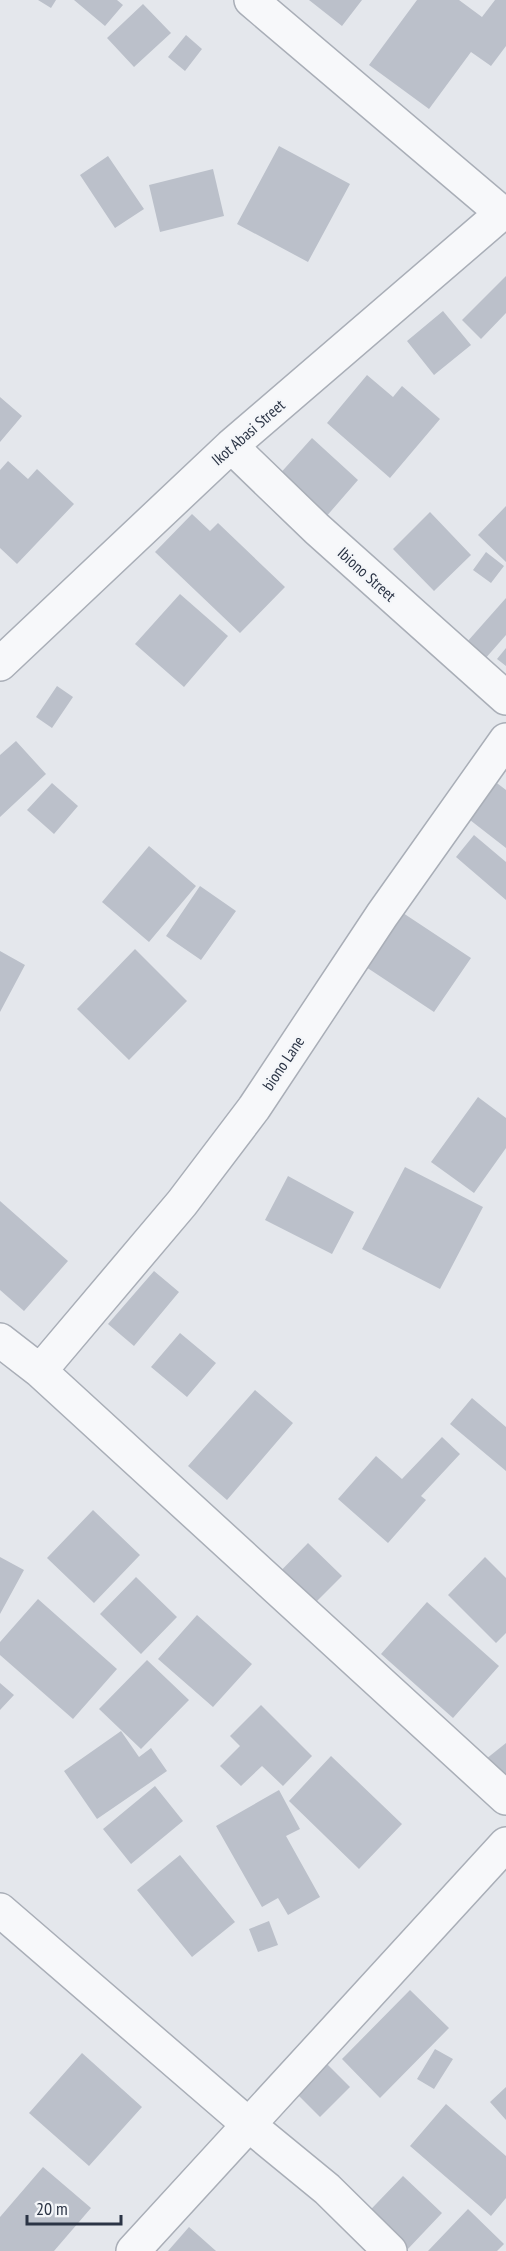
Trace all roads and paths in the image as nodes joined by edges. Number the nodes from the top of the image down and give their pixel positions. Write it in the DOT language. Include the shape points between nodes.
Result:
graph roads {
  1 [pos="251,0"];
  2 [pos="504,213"];
  3 [pos="231,446"];
  4 [pos="0,664"];
  5 [pos="506,698"];
  6 [pos="506,740"];
  7 [pos="0,1340"];
  8 [pos="40,1371"];
  9 [pos="506,1798"];
  10 [pos="506,1844"];
  11 [pos="0,1910"];
  12 [pos="249,2125"];
  13 [pos="133,2251"];
  14 [pos="390,2251"];
  1 -- 2 [label="street"];
  2 -- 3 [label="street, Ikot Abasi Street"];
  3 -- 4 [label="street, Ikot Abasi Street"];
  3 -- 5 [label="street, Ibiono Street" via="317,529"];
  6 -- 8 [label="street, biono Lane" via="382,915 254,1108 182,1203"];
  7 -- 8 [label="street"];
  8 -- 9 [label="street"];
  10 -- 12 [label="street"];
  11 -- 12 [label="street"];
  12 -- 13 [label="street"];
  12 -- 14 [label="street" via="327,2189"];
}
